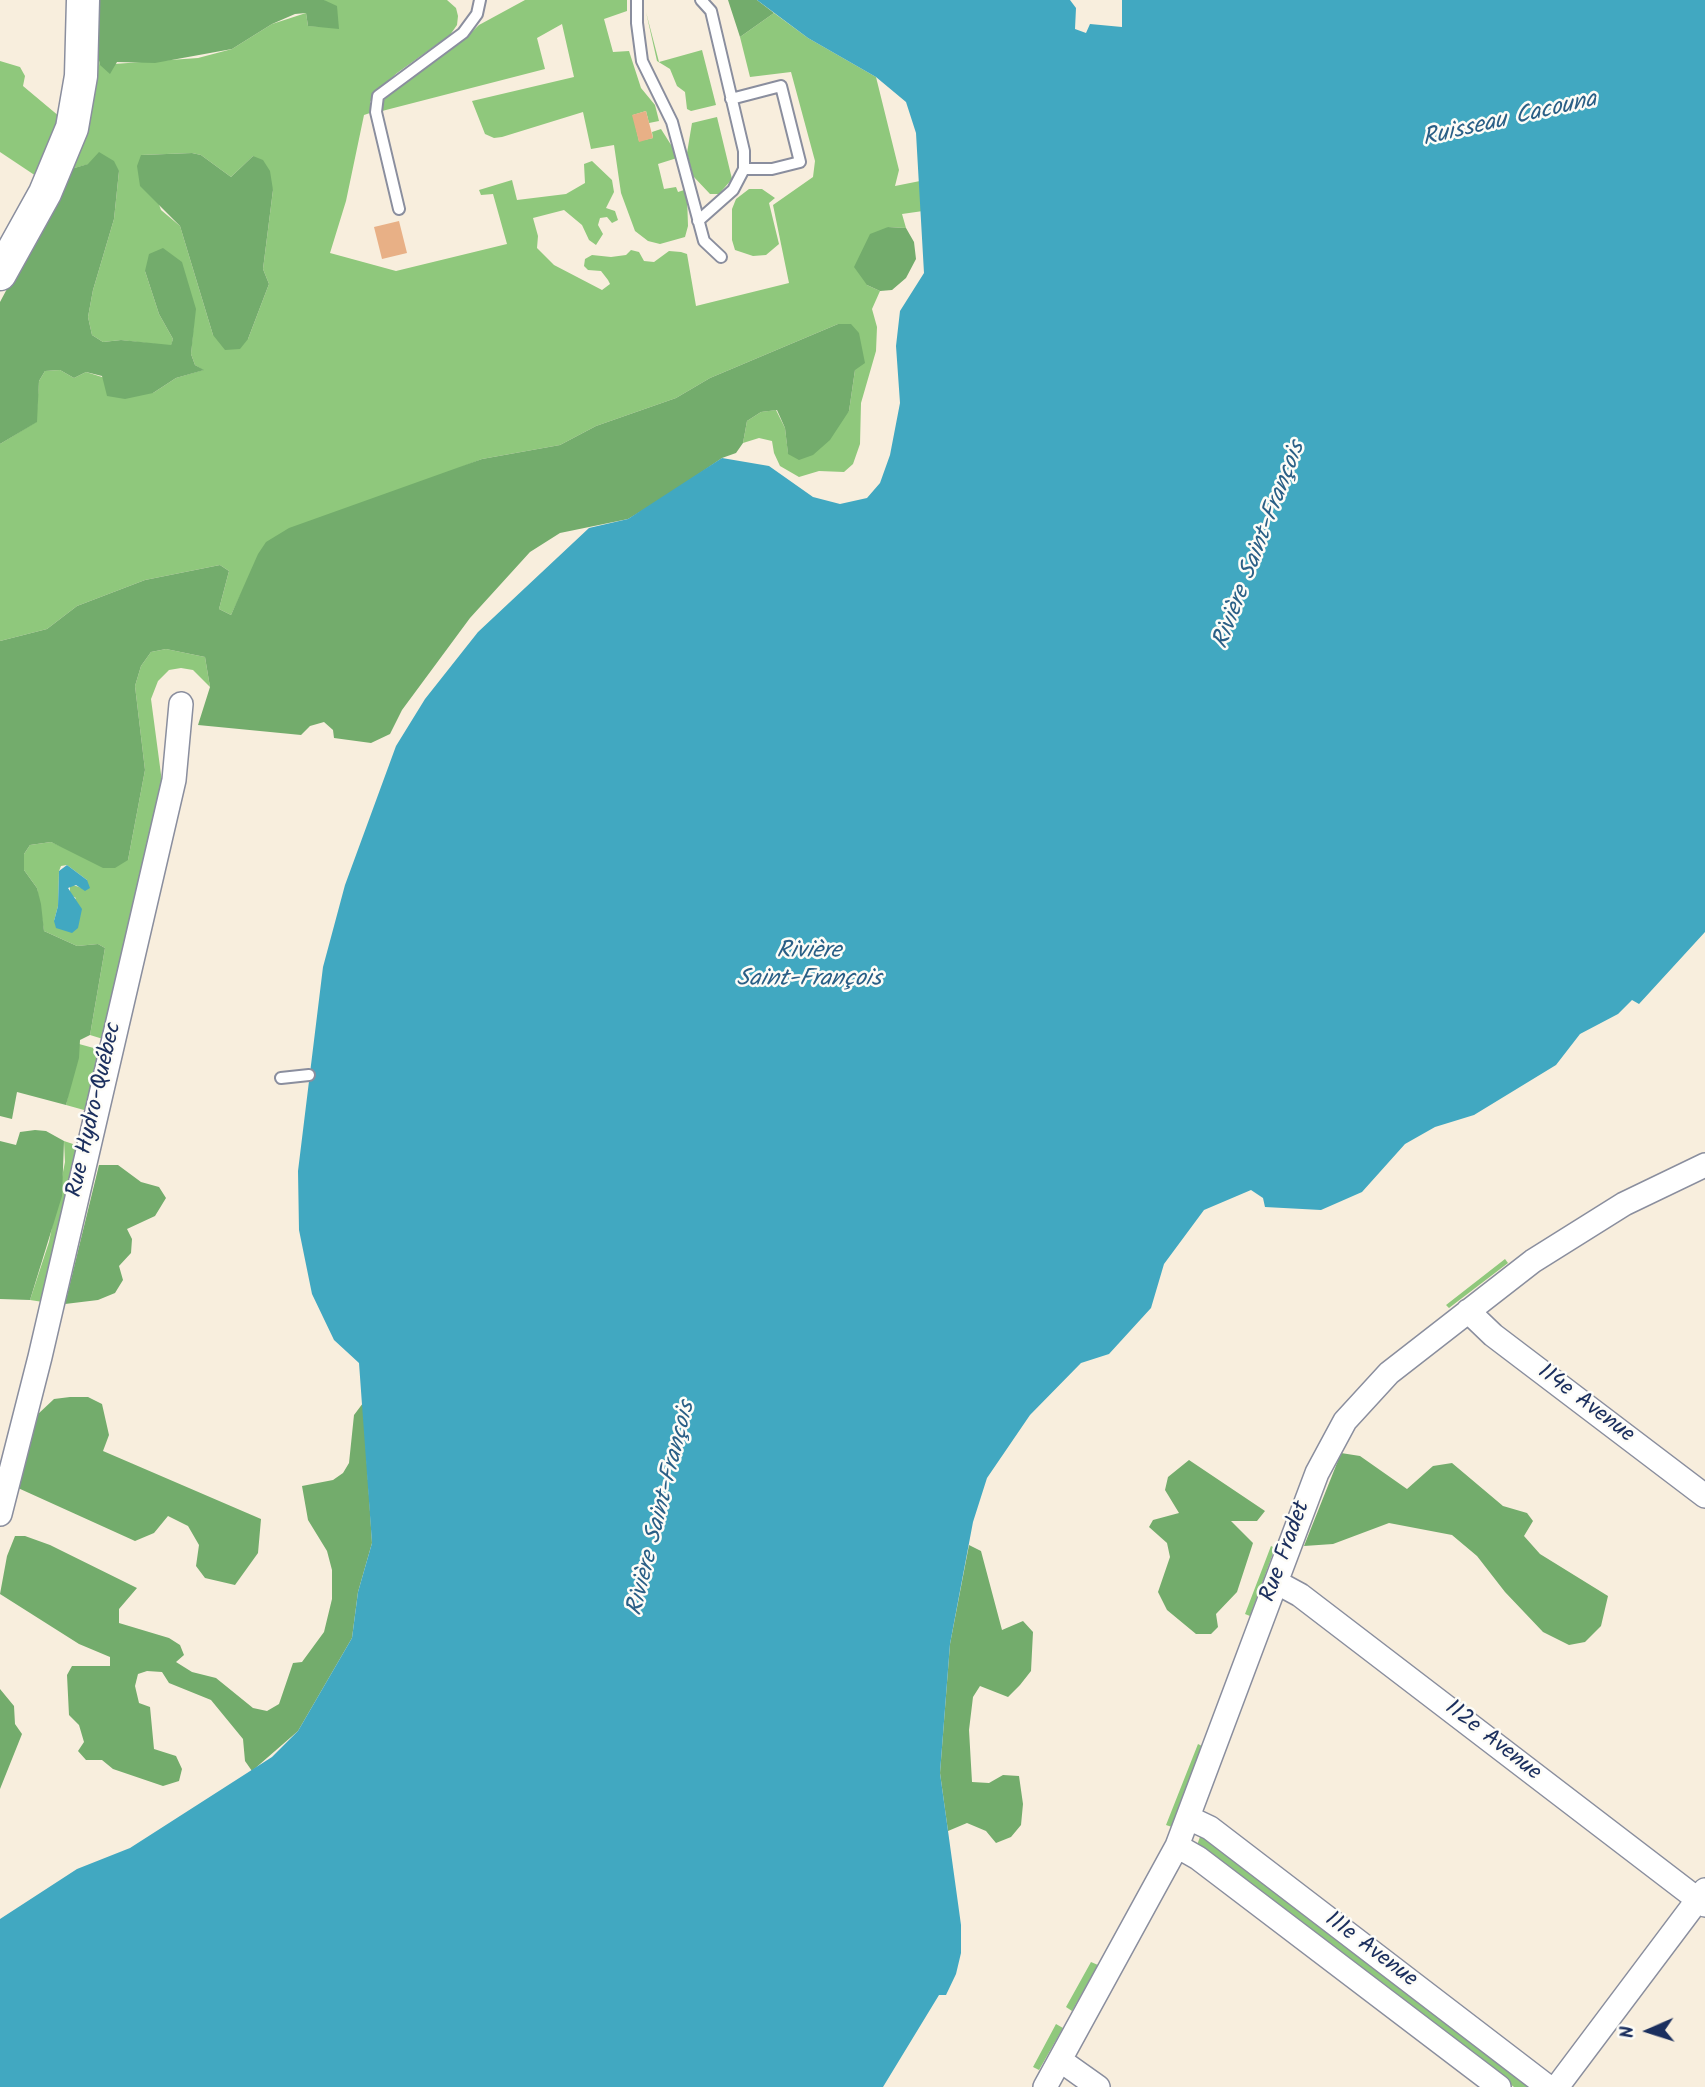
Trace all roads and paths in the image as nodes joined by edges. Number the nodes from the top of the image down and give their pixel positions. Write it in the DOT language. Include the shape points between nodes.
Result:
graph roads {
  1 [pos="83,0"];
  2 [pos="480,0"];
  3 [pos="639,0"];
  4 [pos="701,0"];
  5 [pos="731,99"];
  6 [pos="744,169"];
  7 [pos="399,209"];
  8 [pos="698,222"];
  9 [pos="721,257"];
  10 [pos="0,274"];
  11 [pos="181,704"];
  12 [pos="309,1075"];
  13 [pos="281,1078"];
  14 [pos="1705,1165"];
  15 [pos="1468,1311"];
  16 [pos="1705,1496"];
  17 [pos="0,1514"];
  18 [pos="1276,1582"];
  19 [pos="1189,1818"];
  20 [pos="1177,1846"];
  21 [pos="1702,1898"];
  22 [pos="1060,2060"];
  23 [pos="1045,2087"];
  24 [pos="1098,2087"];
  25 [pos="1499,2087"];
  26 [pos="1548,2087"];
  27 [pos="1557,2087"];
  1 -- 10 [label="street" via="81,76 72,128 45,193"];
  2 -- 7 [label="lane" via="477,14 463,33 378,96 376,112"];
  3 -- 8 [label="lane" via="642,61 672,122"];
  4 -- 5 [label="lane" via="710,11"];
  5 -- 6 [label="lane"];
  5 -- 6 [label="lane" via="781,86 800,162"];
  6 -- 8 [label="lane" via="733,190"];
  8 -- 9 [label="lane" via="704,241"];
  11 -- 17 [label="street, Rue Hydro-Québec" via="174,780"];
  12 -- 13 [label="lane"];
  14 -- 15 [label="street, Rue Fradet" via="1566,1238"];
  15 -- 16 [label="street, 114e Avenue" via="1493,1335"];
  15 -- 18 [label="street, Rue Fradet" via="1389,1373 1345,1421 1322,1461"];
  18 -- 19 [label="street, Rue Fradet"];
  18 -- 21 [label="street, 112e Avenue" via="1300,1595"];
  19 -- 20 [label="street, Rue Fradet"];
  19 -- 26 [label="street, 111e Avenue" via="1210,1828"];
  20 -- 22 [label="street, Rue Fradet"];
  20 -- 25 [label="street, 111e Avenue"];
  21 -- 27 [label="street"];
  22 -- 23 [label="street, Rue Fradet"];
  22 -- 24 [label="street"];
}
